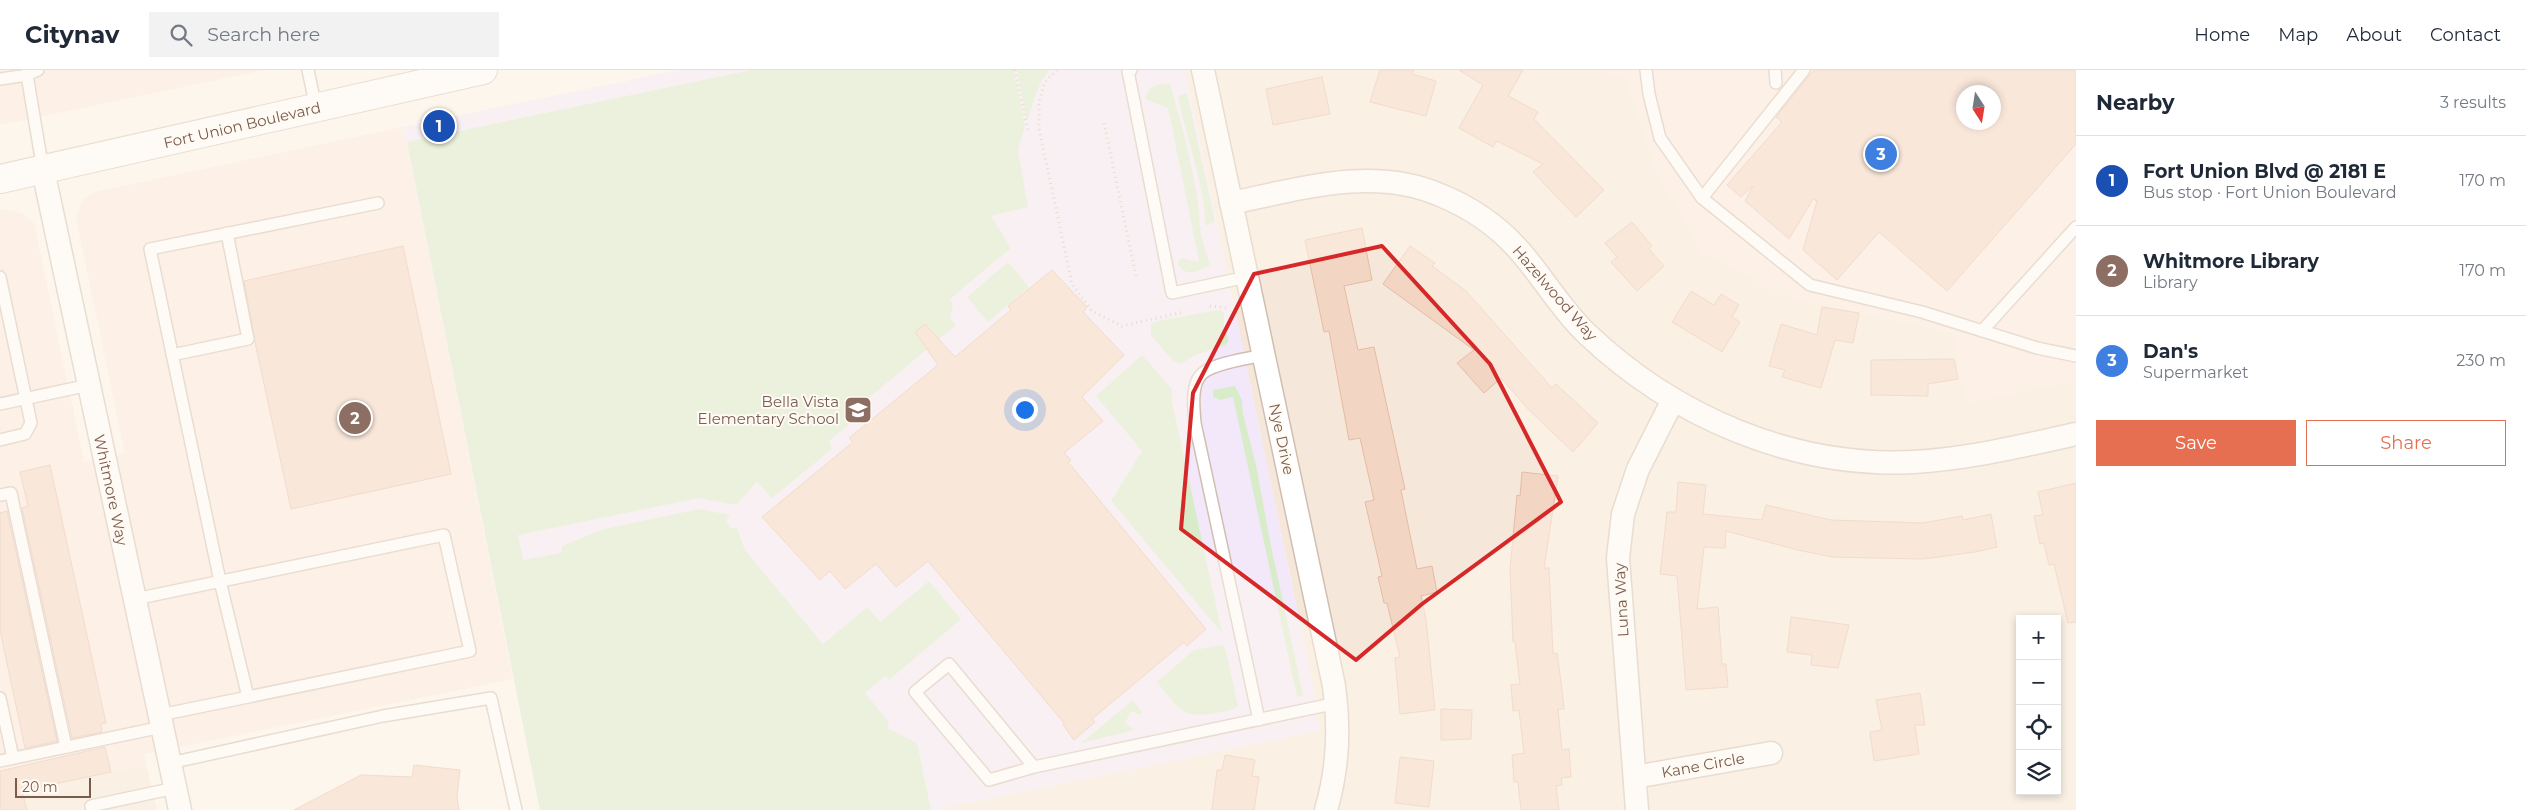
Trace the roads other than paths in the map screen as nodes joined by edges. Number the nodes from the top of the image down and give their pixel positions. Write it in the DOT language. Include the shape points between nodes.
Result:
graph roads {
  1 [pos="308,70"];
  2 [pos="484,70"];
  3 [pos="1131,70"];
  4 [pos="1203,70"];
  5 [pos="1646,70"];
  6 [pos="1775,70"];
  7 [pos="1804,70"];
  8 [pos="31,72"];
  9 [pos="0,79"];
  10 [pos="1776,83"];
  11 [pos="316,108"];
  12 [pos="43,170"];
  13 [pos="0,179"];
  14 [pos="1702,198"];
  15 [pos="378,203"];
  16 [pos="1231,203"];
  17 [pos="2076,227"];
  18 [pos="227,233"];
  19 [pos="0,277"];
  20 [pos="1247,277"];
  21 [pos="1982,331"];
  22 [pos="1264,355"];
  23 [pos="172,356"];
  24 [pos="2076,356"];
  25 [pos="89,385"];
  26 [pos="26,398"];
  27 [pos="1672,400"];
  28 [pos="0,404"];
  29 [pos="2076,434"];
  30 [pos="0,440"];
  31 [pos="0,495"];
  32 [pos="220,581"];
  33 [pos="135,598"];
  34 [pos="248,697"];
  35 [pos="0,698"];
  36 [pos="1337,703"];
  37 [pos="1259,720"];
  38 [pos="161,721"];
  39 [pos="66,747"];
  40 [pos="1772,753"];
  41 [pos="13,758"];
  42 [pos="0,761"];
  43 [pos="170,762"];
  44 [pos="1034,767"];
  45 [pos="1635,777"];
  46 [pos="175,788"];
  47 [pos="89,809"];
  48 [pos="180,810"];
  49 [pos="516,810"];
  50 [pos="1326,810"];
  51 [pos="1637,810"];
  1 -- 11 [label="lane"];
  2 -- 11 [label="main road, Fort Union Boulevard"];
  3 -- 20 [label="lane" via="1128,70 1172,293"];
  4 -- 16 [label="street, Nye Drive"];
  5 -- 14 [label="lane" via="1660,138"];
  6 -- 10 [label="lane"];
  7 -- 14 [label="lane"];
  8 -- 9 [label="lane"];
  8 -- 12 [label="lane"];
  11 -- 12 [label="main road, Fort Union Boulevard"];
  12 -- 13 [label="main road, Fort Union Boulevard"];
  12 -- 25 [label="street, Whitmore Way"];
  14 -- 21 [label="lane" via="1810,285 1922,312"];
  15 -- 18 [label="lane"];
  16 -- 20 [label="street, Nye Drive"];
  16 -- 27 [label="street, Hazelwood Way" via="1331,182 1386,180 1440,194 1485,218 1522,254 1585,332"];
  17 -- 21 [label="lane"];
  18 -- 23 [label="lane" via="248,339"];
  18 -- 23 [label="lane" via="150,249"];
  19 -- 26 [label="lane"];
  20 -- 22 [label="street, Nye Drive"];
  21 -- 24 [label="lane"];
  22 -- 36 [label="street, Nye Drive"];
  22 -- 37 [label="lane" via="1202,373 1197,382 1194,407"];
  23 -- 32 [label="lane"];
  25 -- 26 [label="lane"];
  25 -- 33 [label="street, Whitmore Way"];
  26 -- 28 [label="lane"];
  26 -- 30 [label="lane" via="31,423 25,434"];
  27 -- 29 [label="street, Hazelwood Way" via="1727,428 1784,448 1842,460 1912,462 1979,455"];
  27 -- 45 [label="street, Luna Way" via="1638,469 1624,514 1618,558"];
  31 -- 39 [label="lane" via="11,493"];
  32 -- 33 [label="lane"];
  32 -- 34 [label="lane"];
  32 -- 34 [label="lane" via="444,535 470,650"];
  33 -- 38 [label="street, Whitmore Way"];
  34 -- 38 [label="lane"];
  35 -- 41 [label="lane"];
  36 -- 37 [label="lane"];
  36 -- 50 [label="street, Nye Drive" via="1334,782"];
  37 -- 44 [label="lane"];
  38 -- 39 [label="lane"];
  38 -- 43 [label="street, Whitmore Way"];
  39 -- 41 [label="lane"];
  40 -- 45 [label="street, Kane Circle"];
  41 -- 42 [label="lane"];
  43 -- 46 [label="street, Whitmore Way"];
  43 -- 49 [label="lane" via="383,716 491,698"];
  44 -- 44 [label="lane" via="949,664 915,692 989,780"];
  45 -- 51 [label="street, Luna Way"];
  46 -- 47 [label="lane"];
  46 -- 48 [label="street, Whitmore Way"];
}
